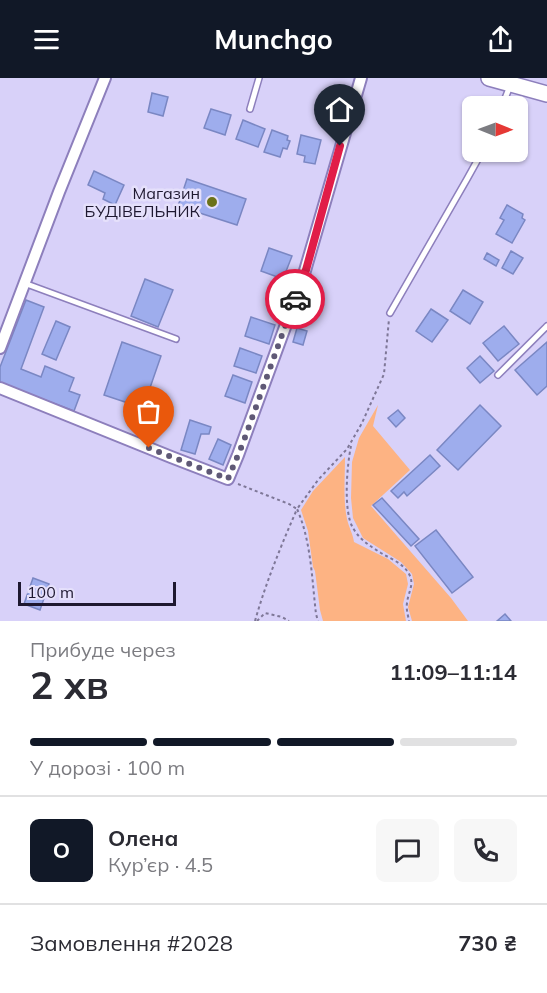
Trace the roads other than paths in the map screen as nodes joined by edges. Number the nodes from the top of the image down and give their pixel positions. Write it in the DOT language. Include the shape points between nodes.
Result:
graph roads {
  1 [pos="105,78"];
  2 [pos="259,78"];
  3 [pos="361,78"];
  4 [pos="489,78"];
  5 [pos="528,83"];
  6 [pos="511,84"];
  7 [pos="547,94"];
  8 [pos="506,96"];
  9 [pos="250,109"];
  10 [pos="476,162"];
  11 [pos="24,283"];
  12 [pos="390,313"];
  13 [pos="547,326"];
  14 [pos="176,339"];
  15 [pos="0,348"];
  16 [pos="498,375"];
  17 [pos="0,388"];
  1 -- 11 [label="street"];
  2 -- 9 [label="lane"];
  3 -- 17 [label="street" via="304,275 228,479"];
  4 -- 6 [label="main road"];
  5 -- 6 [label="main road"];
  5 -- 7 [label="main road"];
  6 -- 8 [label="lane"];
  10 -- 12 [label="lane"];
  11 -- 14 [label="lane"];
  11 -- 15 [label="street"];
  13 -- 16 [label="lane"];
}
